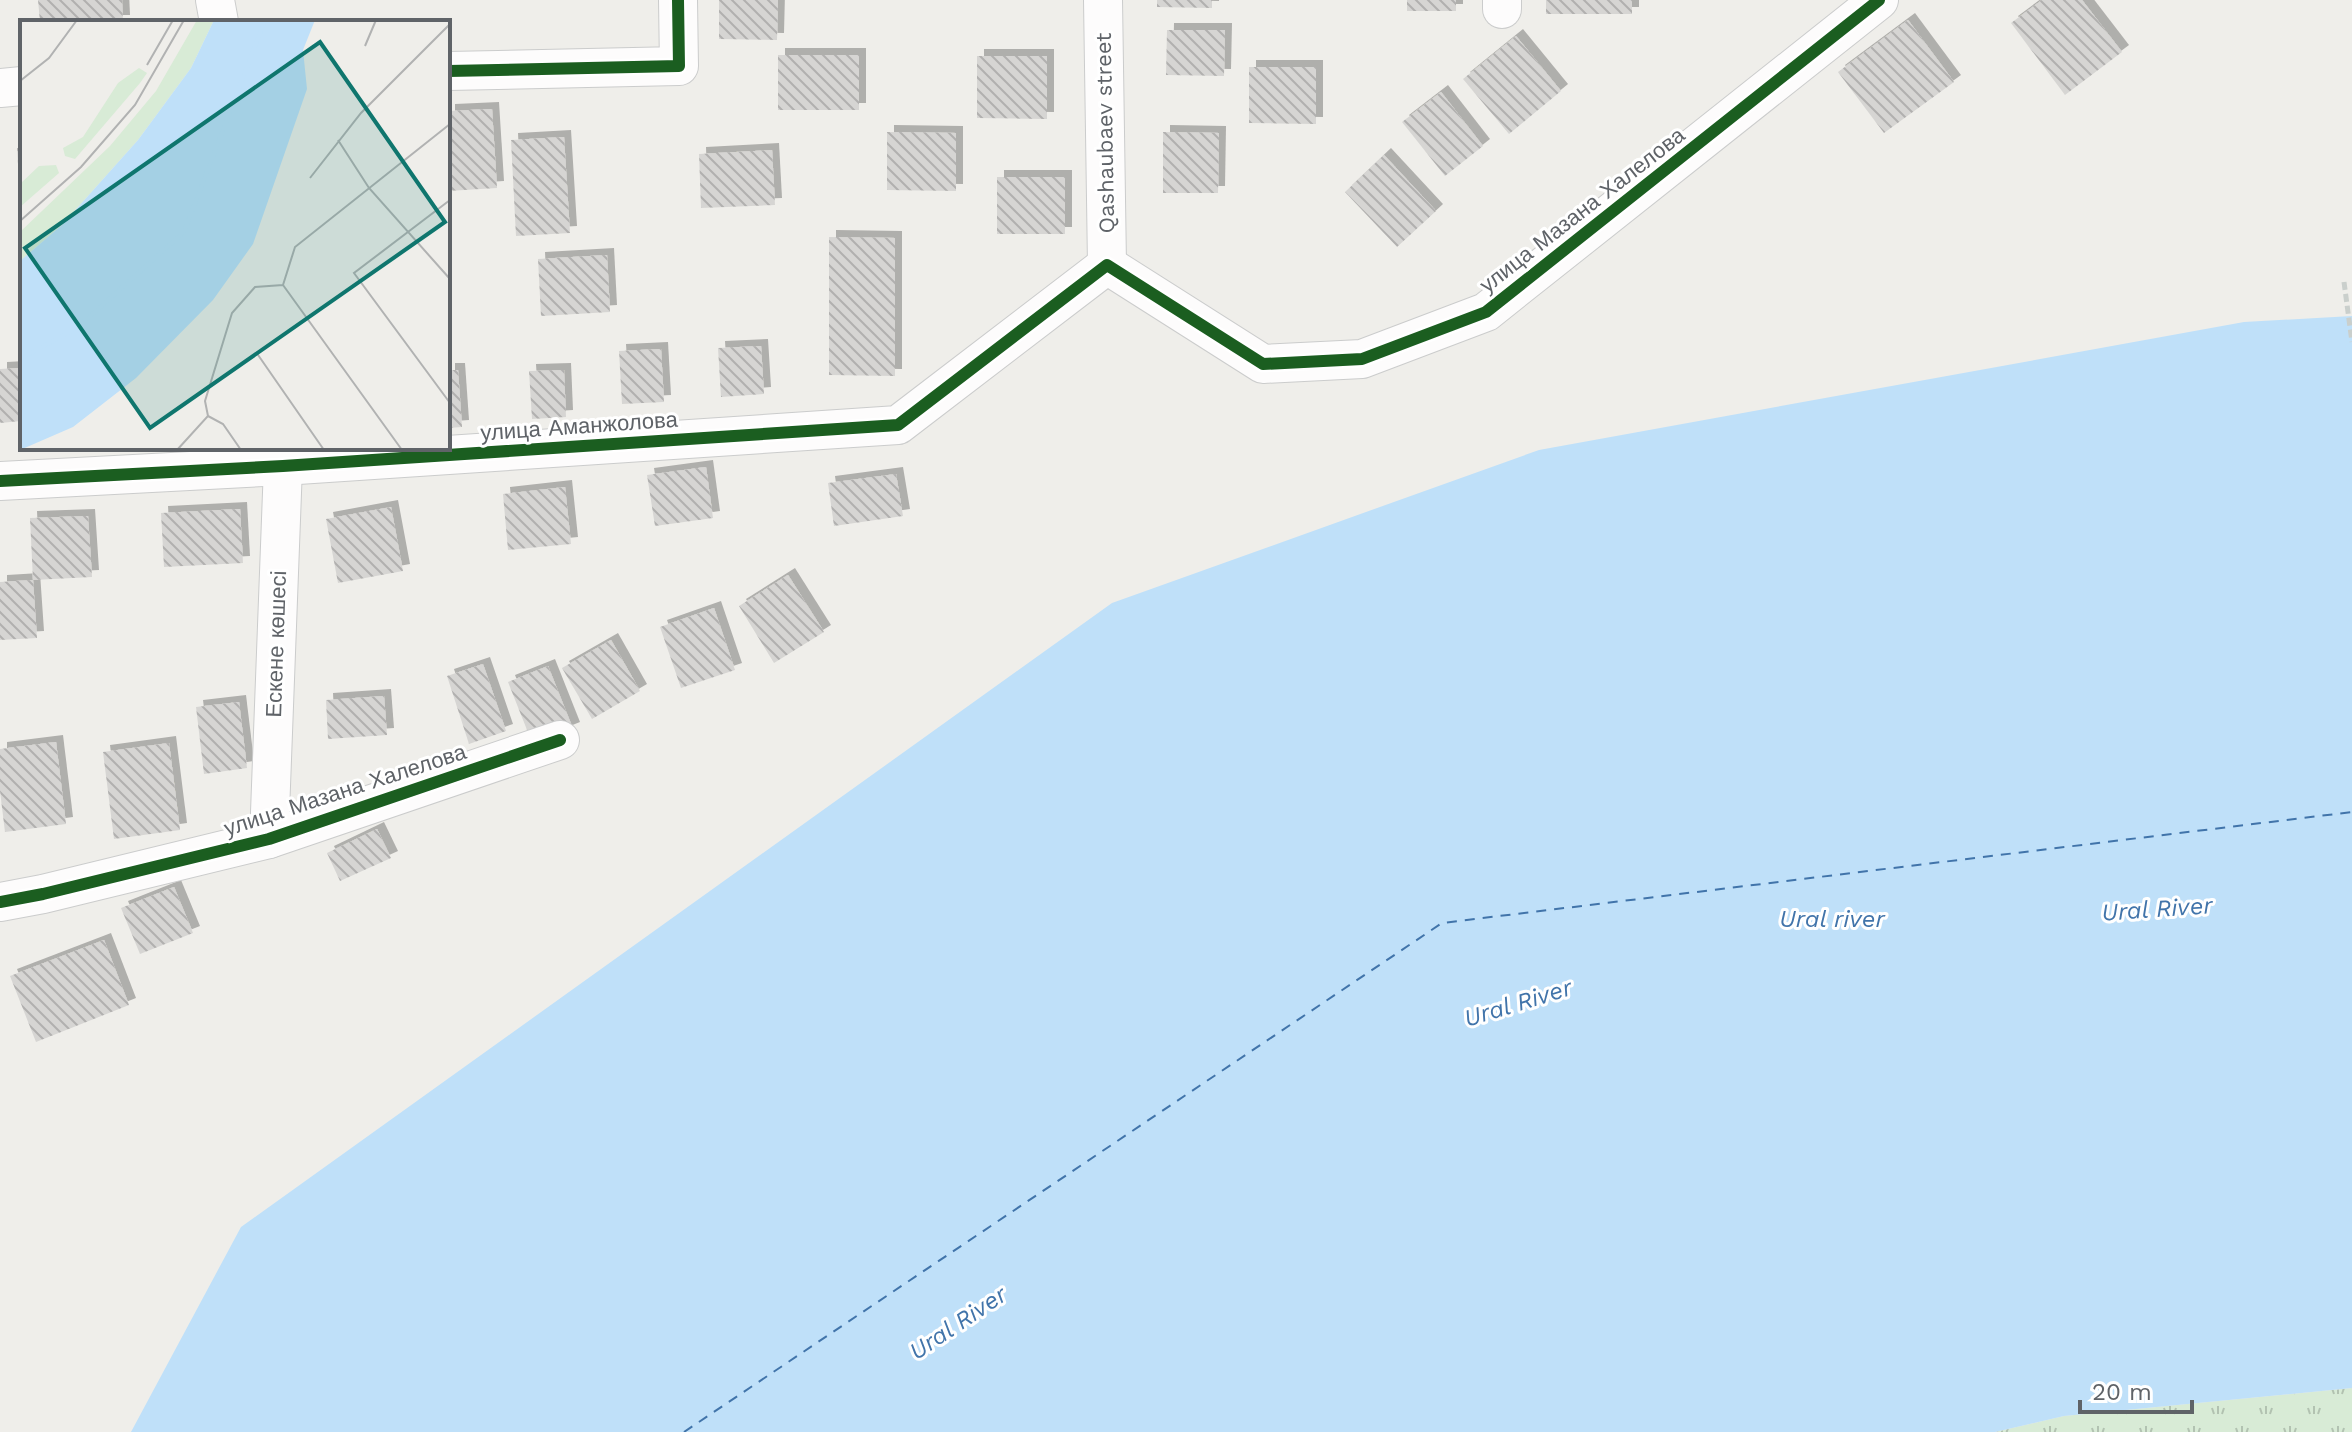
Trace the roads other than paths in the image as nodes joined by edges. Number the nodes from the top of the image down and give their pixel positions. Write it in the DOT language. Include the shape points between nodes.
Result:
graph roads {
  1 [pos="215,0"];
  2 [pos="678,0"];
  3 [pos="1103,0"];
  4 [pos="1879,0"];
  5 [pos="219,20"];
  6 [pos="450,71"];
  7 [pos="20,86"];
  8 [pos="0,88"];
  9 [pos="1107,265"];
  10 [pos="450,448"];
  11 [pos="416,450"];
  12 [pos="281,457"];
  13 [pos="0,481"];
  14 [pos="560,740"];
  15 [pos="269,839"];
  16 [pos="0,902"];
  1 -- 5 [label="street"];
  2 -- 6 [label="street" via="679,66"];
  3 -- 9 [label="street, Qashaubaev street"];
  4 -- 9 [label="street, улица Мазана Халелова" via="1486,312 1362,359 1263,364"];
  7 -- 8 [label="street"];
  9 -- 10 [label="street, улица Аманжолова" via="898,425"];
  11 -- 12 [label="street, улица Аманжолова"];
  12 -- 13 [label="street, улица Аманжолова"];
  12 -- 15 [label="street, Ескене көшесі"];
  14 -- 15 [label="street, улица Мазана Халелова"];
  15 -- 16 [label="street, улица Мазана Халелова"];
}
